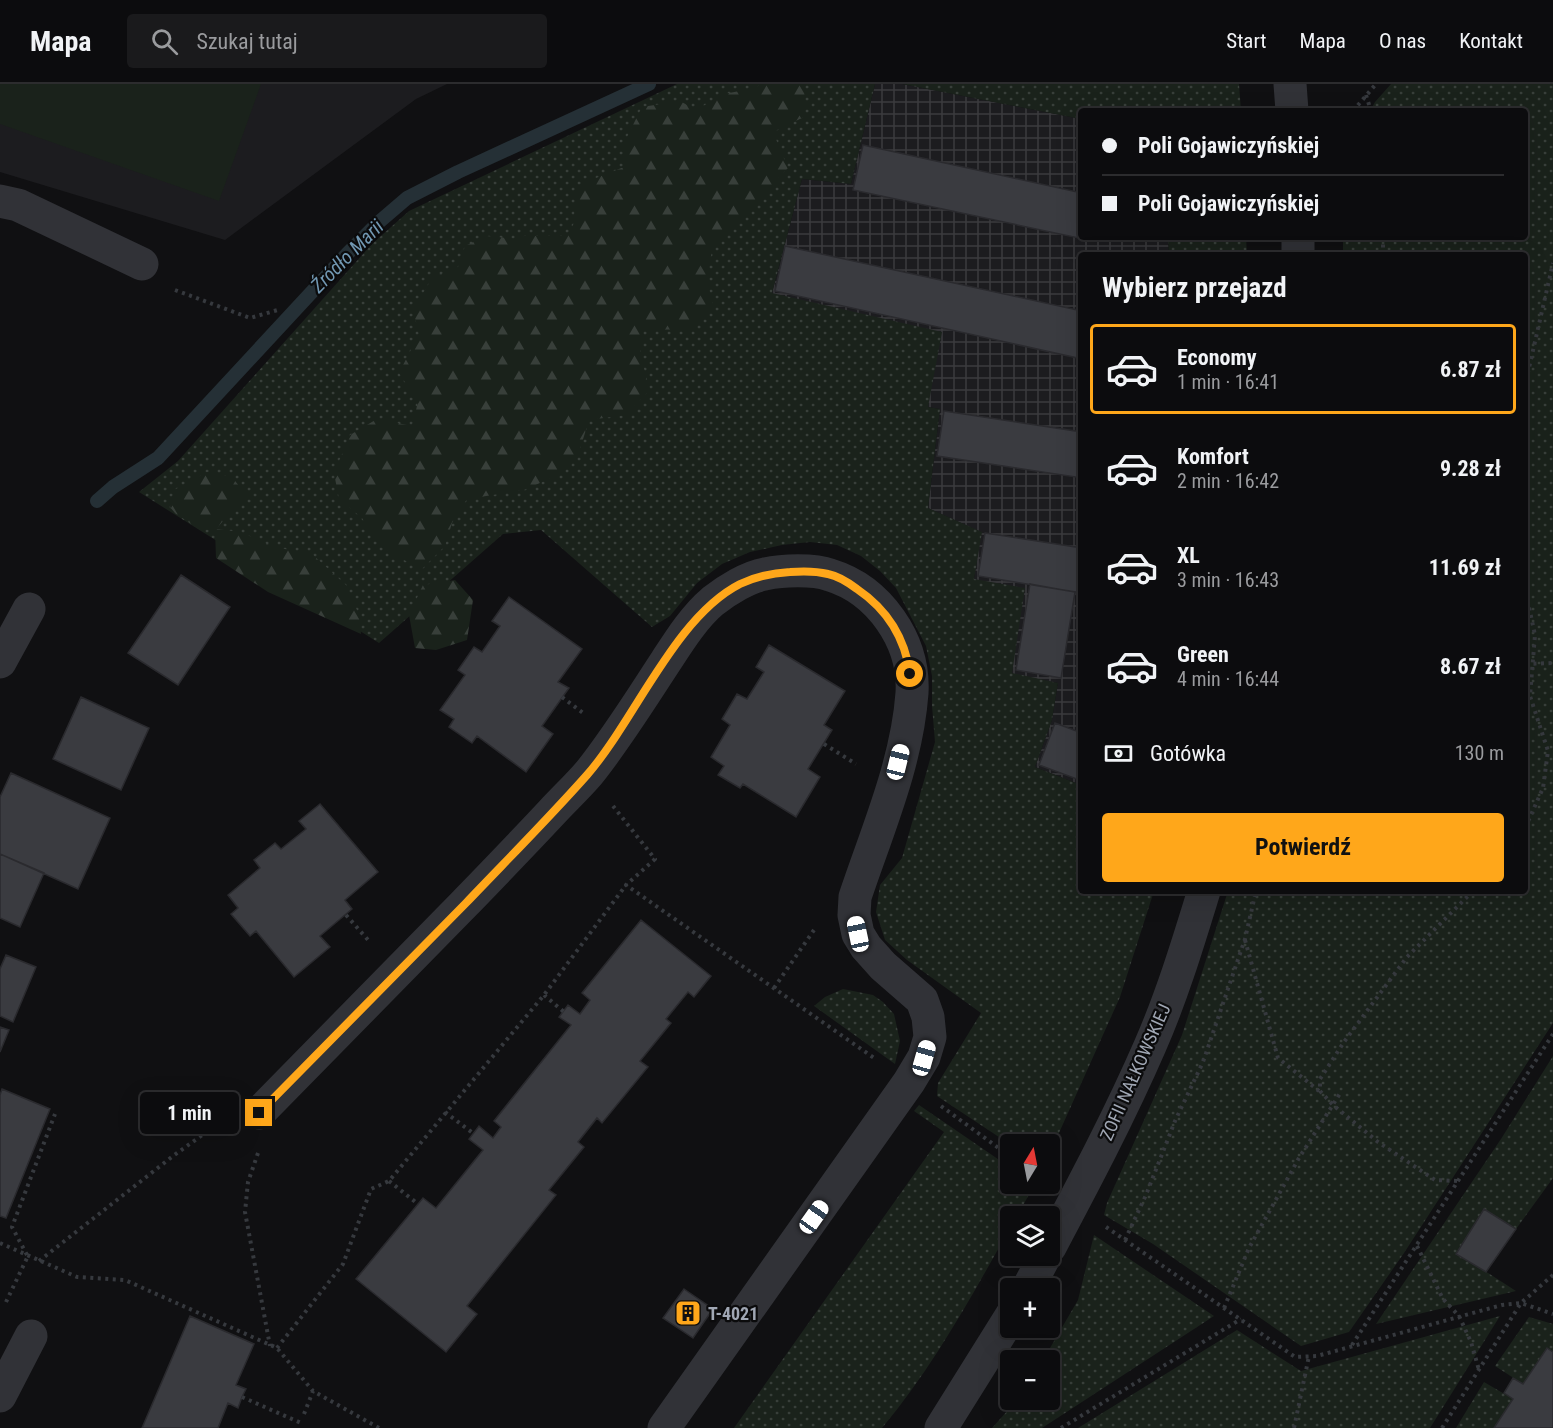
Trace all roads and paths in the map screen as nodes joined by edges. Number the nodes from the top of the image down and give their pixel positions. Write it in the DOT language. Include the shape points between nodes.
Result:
graph roads {
  1 [pos="1290,84"];
  2 [pos="1376,84"];
  3 [pos="1366,95"];
  4 [pos="1292,108"];
  5 [pos="1355,108"];
  6 [pos="1370,108"];
  7 [pos="0,201"];
  8 [pos="1553,263"];
  9 [pos="142,264"];
  10 [pos="281,309"];
  11 [pos="1528,372"];
  12 [pos="1528,602"];
  13 [pos="29,609"];
  14 [pos="0,662"];
  15 [pos="1553,663"];
  16 [pos="1528,664"];
  17 [pos="1533,665"];
  18 [pos="607,800"];
  19 [pos="1528,822"];
  20 [pos="626,885"];
  21 [pos="1203,894"];
  22 [pos="1255,894"];
  23 [pos="1470,894"];
  24 [pos="1245,939"];
  25 [pos="544,994"];
  26 [pos="564,1012"];
  27 [pos="1553,1034"];
  28 [pos="909,1082"];
  29 [pos="1320,1091"];
  30 [pos="1341,1092"];
  31 [pos="1333,1105"];
  32 [pos="446,1112"];
  33 [pos="259,1113"];
  34 [pos="55,1114"];
  35 [pos="474,1134"];
  36 [pos="1000,1148"];
  37 [pos="252,1172"];
  38 [pos="389,1181"];
  39 [pos="1457,1181"];
  40 [pos="418,1204"];
  41 [pos="1060,1228"];
  42 [pos="1125,1240"];
  43 [pos="0,1243"];
  44 [pos="1416,1246"];
  45 [pos="1144,1254"];
  46 [pos="28,1256"];
  47 [pos="39,1261"];
  48 [pos="1553,1275"];
  49 [pos="1521,1303"];
  50 [pos="1224,1308"];
  51 [pos="2,1309"];
  52 [pos="1553,1314"];
  53 [pos="1459,1316"];
  54 [pos="1241,1319"];
  55 [pos="1000,1334"];
  56 [pos="31,1336"];
  57 [pos="270,1346"];
  58 [pos="1352,1346"];
  59 [pos="277,1348"];
  60 [pos="1309,1356"];
  61 [pos="1479,1370"];
  62 [pos="313,1391"];
  63 [pos="0,1396"];
  64 [pos="242,1397"];
  65 [pos="304,1414"];
  66 [pos="301,1423"];
  67 [pos="379,1428"];
  68 [pos="664,1428"];
  69 [pos="941,1428"];
  70 [pos="1061,1428"];
  71 [pos="1294,1428"];
  72 [pos="1442,1428"];
  1 -- 4 [label="street"];
  2 -- 3 [label="path"];
  3 -- 5 [label="path"];
  3 -- 6 [label="path"];
  7 -- 9 [label="street" via="18,204"];
  8 -- 11 [label="path"];
  9 -- 10 [label="path" via="173,289 250,318"];
  12 -- 17 [label="path" via="1535,635"];
  13 -- 14 [label="street"];
  15 -- 17 [label="path"];
  16 -- 17 [label="path"];
  17 -- 19 [label="path" via="1530,696 1548,751 1543,788"];
  18 -- 20 [label="path" via="655,859"];
  20 -- 25 [label="path"];
  20 -- 28 [label="path"];
  21 -- 41 [label="street, ZOFII NAŁKOWSKIEJ" via="1151,1044"];
  22 -- 24 [label="path"];
  23 -- 29 [label="path" via="1407,957 1344,1042 1320,1079"];
  24 -- 29 [label="path" via="1278,1058"];
  24 -- 42 [label="path" via="1203,1062"];
  25 -- 26 [label="path"];
  25 -- 32 [label="path"];
  27 -- 39 [label="path"];
  28 -- 33 [label="street" via="924,1058 930,1037 928,1017 922,1000 866,947 854,915 855,897 907,728 912,690 908,659 897,629 870,597 828,574 801,571 765,574 713,602 675,648 588,774"];
  28 -- 36 [label="path"];
  28 -- 68 [label="street"];
  29 -- 31 [label="path"];
  30 -- 31 [label="path"];
  31 -- 39 [label="path" via="1378,1142 1435,1180"];
  31 -- 50 [label="path" via="1249,1248"];
  32 -- 35 [label="path"];
  32 -- 38 [label="path"];
  33 -- 47 [label="path" via="228,1117"];
  34 -- 46 [label="path" via="12,1227"];
  37 -- 57 [label="path" via="245,1212"];
  38 -- 40 [label="path"];
  38 -- 59 [label="path" via="372,1189 343,1264"];
  39 -- 44 [label="path"];
  43 -- 46 [label="path"];
  44 -- 53 [label="path" via="1443,1299"];
  44 -- 58 [label="path"];
  45 -- 50 [label="path"];
  46 -- 47 [label="path"];
  46 -- 51 [label="path"];
  47 -- 57 [label="path" via="77,1277 125,1280"];
  48 -- 49 [label="path"];
  49 -- 52 [label="path"];
  49 -- 53 [label="path"];
  49 -- 61 [label="path"];
  50 -- 54 [label="path"];
  53 -- 58 [label="path"];
  53 -- 61 [label="path"];
  54 -- 60 [label="path" via="1295,1357"];
  54 -- 70 [label="path"];
  55 -- 69 [label="street"];
  56 -- 63 [label="street"];
  57 -- 59 [label="path"];
  58 -- 60 [label="path"];
  59 -- 62 [label="path"];
  60 -- 71 [label="path"];
  61 -- 72 [label="path"];
  62 -- 65 [label="path"];
  62 -- 67 [label="path"];
  64 -- 66 [label="path"];
}
